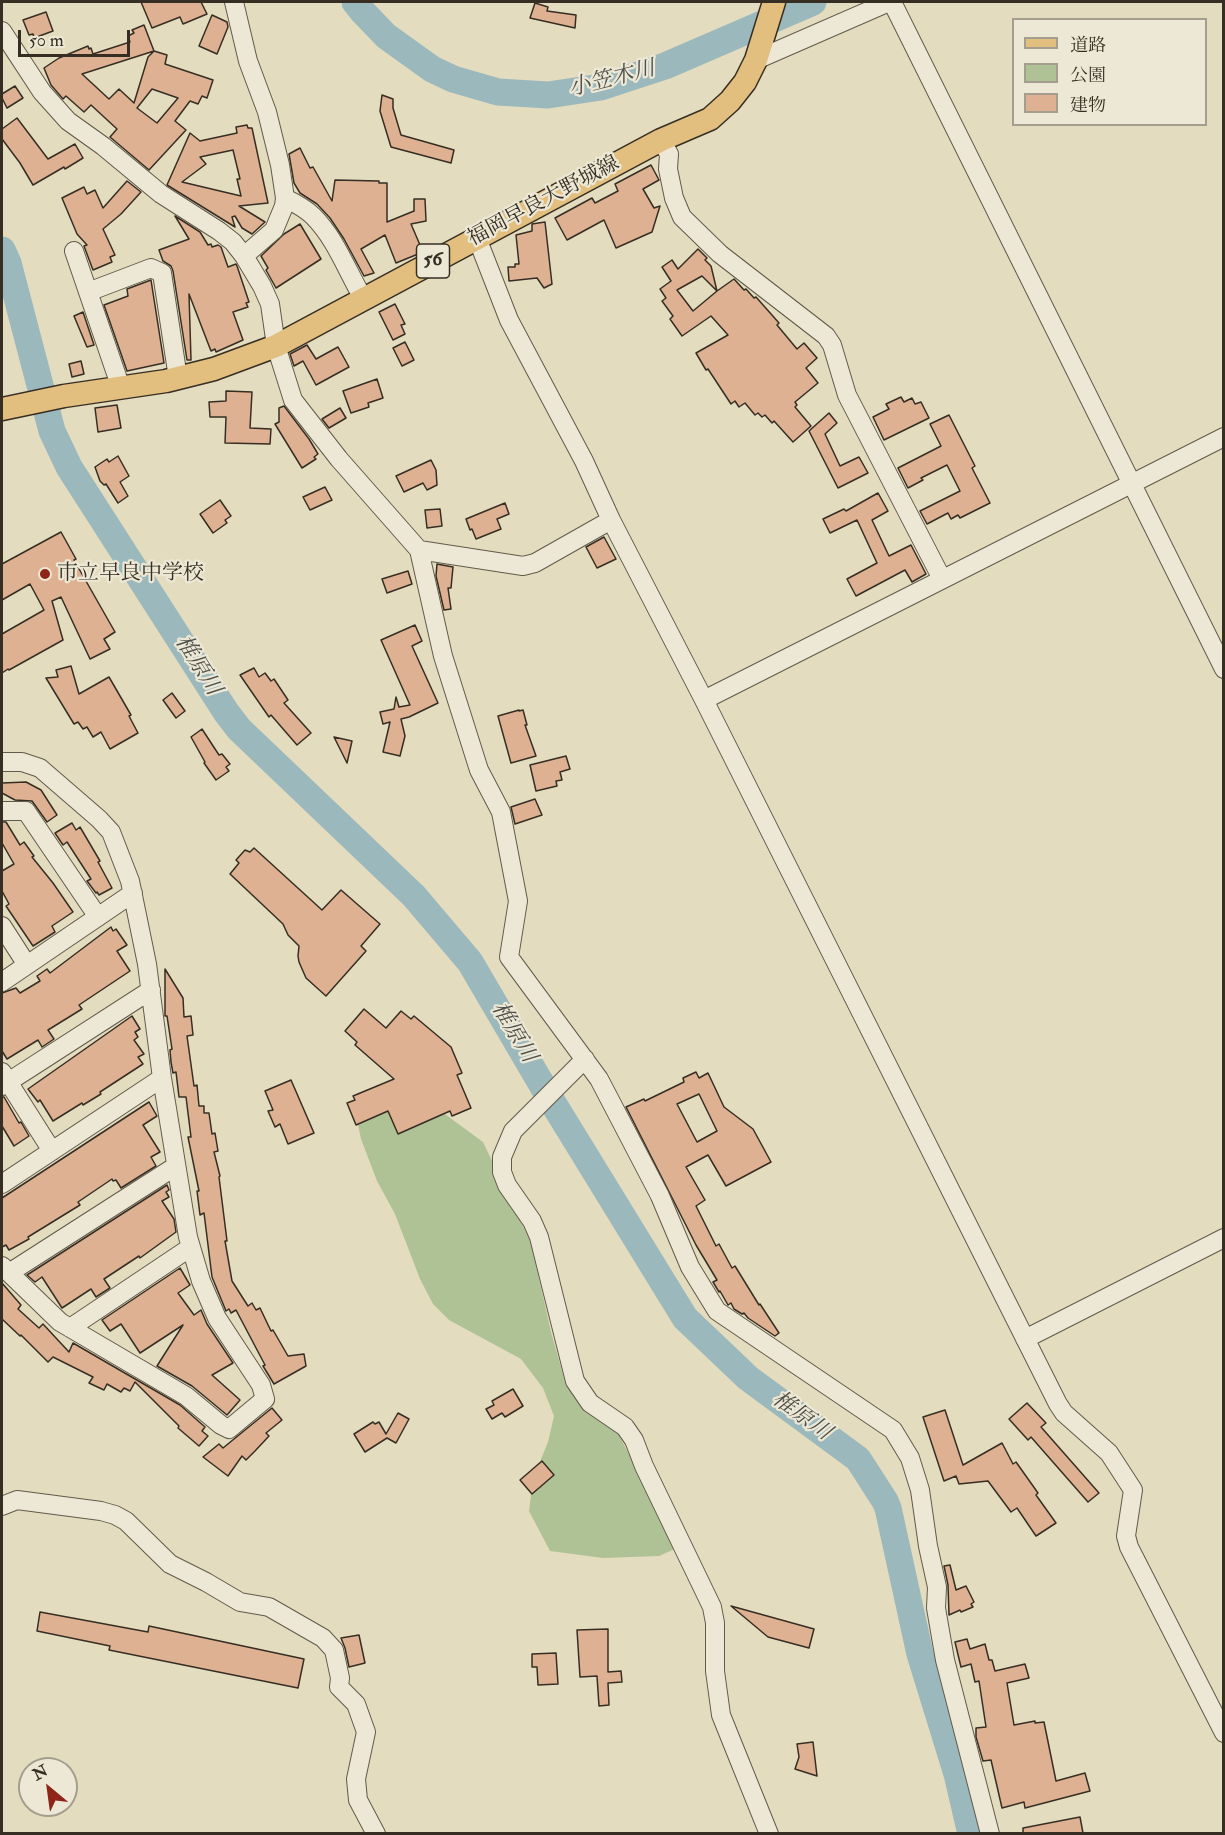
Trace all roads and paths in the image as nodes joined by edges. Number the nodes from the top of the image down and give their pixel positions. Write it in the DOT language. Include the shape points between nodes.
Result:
graph roads {
  1 [pos="234,2"];
  2 [pos="774,2"];
  3 [pos="890,2"];
  4 [pos="2,31"];
  5 [pos="757,56"];
  6 [pos="661,140"];
  7 [pos="285,198"];
  8 [pos="477,238"];
  9 [pos="74,251"];
  10 [pos="244,256"];
  11 [pos="88,292"];
  12 [pos="363,298"];
  13 [pos="276,346"];
  14 [pos="178,378"];
  15 [pos="121,388"];
  16 [pos="6,408"];
  17 [pos="1224,437"];
  18 [pos="1130,483"];
  19 [pos="611,520"];
  20 [pos="419,549"];
  21 [pos="942,579"];
  22 [pos="1224,669"];
  23 [pos="704,700"];
  24 [pos="2,762"];
  25 [pos="2,811"];
  26 [pos="133,894"];
  27 [pos="98,917"];
  28 [pos="2,926"];
  29 [pos="27,964"];
  30 [pos="2,982"];
  31 [pos="151,990"];
  32 [pos="585,1059"];
  33 [pos="162,1078"];
  34 [pos="4,1080"];
  35 [pos="52,1151"];
  36 [pos="176,1166"];
  37 [pos="2,1184"];
  38 [pos="1224,1238"];
  39 [pos="191,1247"];
  40 [pos="5,1270"];
  41 [pos="70,1328"];
  42 [pos="1025,1339"];
  43 [pos="2,1506"];
  44 [pos="1224,1732"];
  45 [pos="376,1833"];
  46 [pos="769,1833"];
  47 [pos="990,1833"];
  1 -- 7 [label="street" via="248,61 270,123"];
  2 -- 5 [label="main road, 56"];
  3 -- 5 [label="street"];
  3 -- 18 [label="street"];
  4 -- 10 [label="street" via="42,92 68,121 161,194 219,231"];
  5 -- 6 [label="main road, 福岡早良大野城線 / 56" via="745,82 710,119"];
  6 -- 8 [label="main road, 福岡早良大野城線 / 56"];
  6 -- 21 [label="street" via="669,154 670,179 682,217 720,254 826,336 832,345 847,395"];
  7 -- 10 [label="street" via="274,230"];
  7 -- 12 [label="street" via="314,216 339,251"];
  8 -- 12 [label="main road, 福岡早良大野城線 / 56"];
  8 -- 19 [label="street" via="509,320"];
  9 -- 11 [label="street"];
  10 -- 13 [label="street" via="270,304"];
  11 -- 14 [label="street" via="151,268 162,273"];
  11 -- 15 [label="street"];
  12 -- 13 [label="main road, 福岡早良大野城線 / 56"];
  13 -- 14 [label="main road, 福岡早良大野城線 / 56"];
  13 -- 20 [label="street" via="293,400"];
  14 -- 15 [label="main road, 福岡早良大野城線 / 56"];
  15 -- 16 [label="main road, 福岡早良大野城線 / 56"];
  17 -- 18 [label="street"];
  18 -- 21 [label="street"];
  18 -- 22 [label="street"];
  19 -- 20 [label="street" via="523,566"];
  19 -- 23 [label="street"];
  20 -- 32 [label="street" via="443,656 479,770 501,812 518,901 509,957"];
  21 -- 23 [label="street"];
  23 -- 42 [label="street"];
  24 -- 26 [label="street" via="22,762 40,768 99,819 111,832"];
  25 -- 27 [label="street" via="26,811"];
  26 -- 27 [label="street"];
  26 -- 31 [label="street"];
  27 -- 29 [label="street"];
  28 -- 29 [label="street"];
  29 -- 30 [label="street"];
  31 -- 33 [label="street"];
  31 -- 34 [label="street"];
  32 -- 46 [label="street" via="513,1131 502,1157 502,1172 539,1237 575,1381 590,1403 626,1427 634,1440 712,1606 721,1715"];
  32 -- 47 [label="street" via="660,1196 690,1267 717,1311 893,1431 910,1458 920,1490 937,1587 936,1608 945,1660"];
  33 -- 35 [label="street"];
  33 -- 36 [label="street"];
  34 -- 35 [label="street"];
  35 -- 37 [label="street"];
  36 -- 39 [label="street"];
  36 -- 40 [label="street"];
  38 -- 42 [label="street"];
  39 -- 41 [label="street"];
  39 -- 41 [label="street" via="216,1318 261,1385 265,1399 229,1429 186,1396"];
  40 -- 41 [label="street"];
  42 -- 44 [label="street" via="1064,1413 1108,1453 1133,1490 1126,1536 1129,1546"];
  43 -- 45 [label="street" via="17,1500 115,1515 170,1564 240,1602 269,1607 323,1638 334,1650 339,1687 356,1704 366,1732 356,1779 358,1800"];
}
